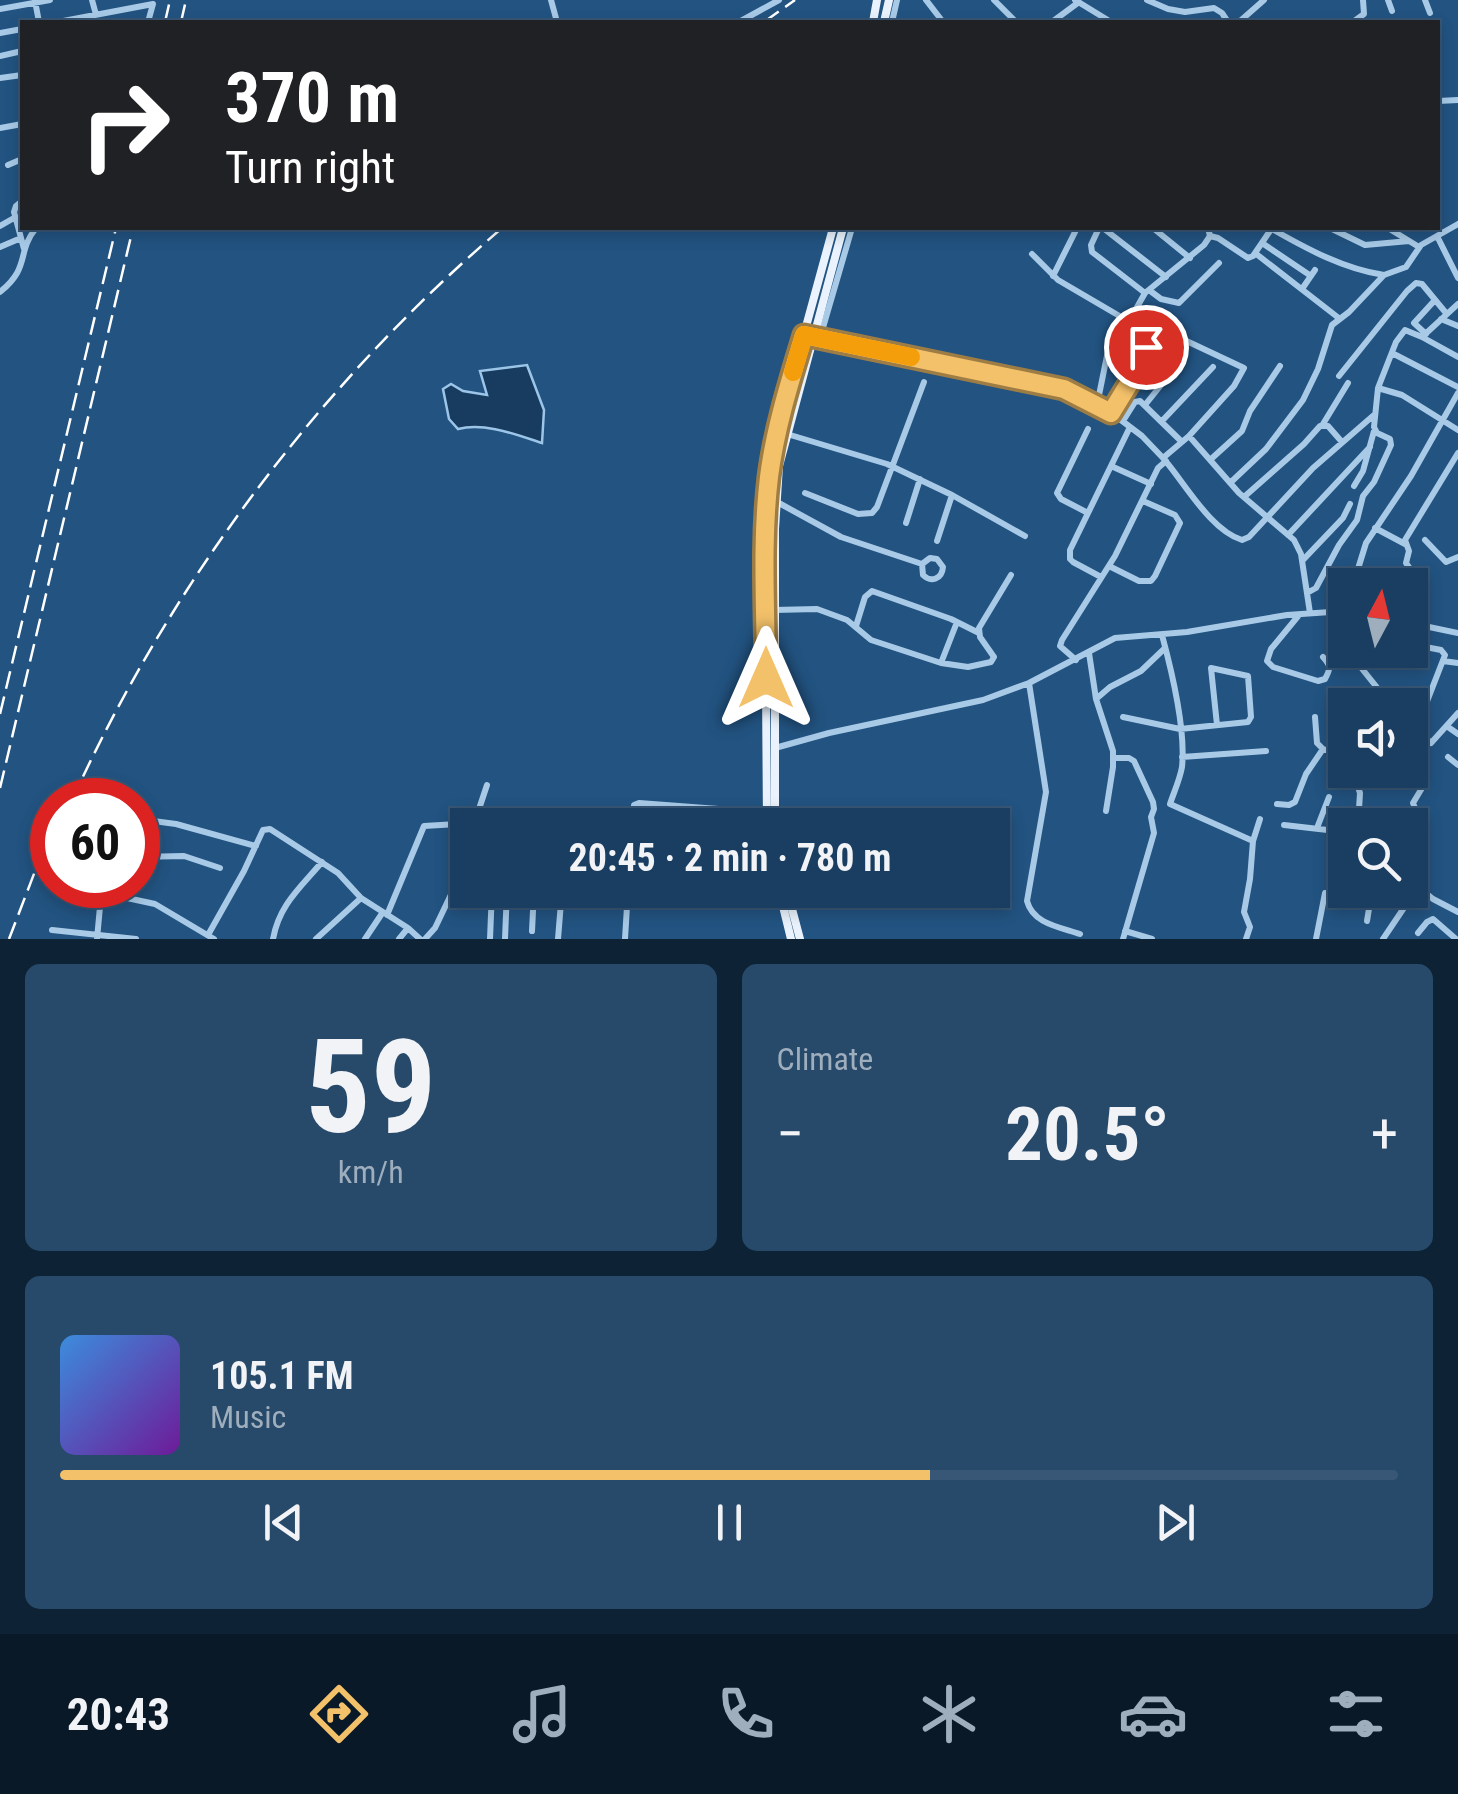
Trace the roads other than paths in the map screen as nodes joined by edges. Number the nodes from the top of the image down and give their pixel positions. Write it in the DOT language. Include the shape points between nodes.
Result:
graph roads {
  1 [pos="50,0"];
  2 [pos="92,0"];
  3 [pos="778,0"];
  4 [pos="926,0"];
  5 [pos="994,0"];
  6 [pos="1147,0"];
  7 [pos="1264,0"];
  8 [pos="1388,0"];
  9 [pos="1425,0"];
  10 [pos="1077,1"];
  11 [pos="35,2"];
  12 [pos="154,2"];
  13 [pos="1161,3"];
  14 [pos="0,9"];
  15 [pos="1392,10"];
  16 [pos="1430,13"];
  17 [pos="97,19"];
  18 [pos="743,20"];
  19 [pos="941,20"];
  20 [pos="1014,20"];
  21 [pos="1059,20"];
  22 [pos="1109,20"];
  23 [pos="1227,20"];
  24 [pos="1241,20"];
  25 [pos="20,160"];
  26 [pos="8,165"];
  27 [pos="20,202"];
  28 [pos="0,207"];
  29 [pos="14,215"];
  30 [pos="1458,224"];
  31 [pos="0,226"];
  32 [pos="35,230"];
  33 [pos="834,230"];
  34 [pos="841,230"];
  35 [pos="851,230"];
  36 [pos="1076,230"];
  37 [pos="1100,230"];
  38 [pos="1104,230"];
  39 [pos="1155,230"];
  40 [pos="1271,230"];
  41 [pos="1276,230"];
  42 [pos="1334,230"];
  43 [pos="1391,230"];
  44 [pos="1210,231"];
  45 [pos="1438,232"];
  46 [pos="20,238"];
  47 [pos="1409,241"];
  48 [pos="1262,243"];
  49 [pos="0,247"];
  50 [pos="1419,248"];
  51 [pos="24,250"];
  52 [pos="1255,253"];
  53 [pos="1032,254"];
  54 [pos="1190,258"];
  55 [pos="1219,263"];
  56 [pos="1384,275"];
  57 [pos="1053,276"];
  58 [pos="1166,277"];
  59 [pos="1458,278"];
  60 [pos="1302,289"];
  61 [pos="0,292"];
  62 [pos="1147,292"];
  63 [pos="1436,300"];
  64 [pos="1458,304"];
  65 [pos="1136,308"];
  66 [pos="1444,316"];
  67 [pos="814,319"];
  68 [pos="1340,319"];
  69 [pos="1128,320"];
  70 [pos="1458,326"];
  71 [pos="1424,335"];
  72 [pos="812,337"];
  73 [pos="1146,347"];
  74 [pos="1176,352"];
  75 [pos="1392,353"];
  76 [pos="1458,356"];
  77 [pos="1280,366"];
  78 [pos="1213,367"];
  79 [pos="1338,376"];
  80 [pos="924,382"];
  81 [pos="1348,384"];
  82 [pos="1378,388"];
  83 [pos="1458,390"];
  84 [pos="1097,405"];
  85 [pos="1145,405"];
  86 [pos="1111,413"];
  87 [pos="1376,414"];
  88 [pos="1162,421"];
  89 [pos="1442,421"];
  90 [pos="1126,424"];
  91 [pos="1322,425"];
  92 [pos="1088,430"];
  93 [pos="1375,430"];
  94 [pos="1458,430"];
  95 [pos="786,434"];
  96 [pos="1186,439"];
  97 [pos="1342,442"];
  98 [pos="1370,447"];
  99 [pos="1458,453"];
  100 [pos="1165,459"];
  101 [pos="1210,460"];
  102 [pos="1111,466"];
  103 [pos="892,467"];
  104 [pos="920,479"];
  105 [pos="1230,482"];
  106 [pos="1152,484"];
  107 [pos="1354,486"];
  108 [pos="805,493"];
  109 [pos="952,495"];
  110 [pos="1244,497"];
  111 [pos="1143,501"];
  112 [pos="776,502"];
  113 [pos="1350,504"];
  114 [pos="1088,514"];
  115 [pos="1268,517"];
  116 [pos="906,523"];
  117 [pos="1375,528"];
  118 [pos="1288,535"];
  119 [pos="1025,536"];
  120 [pos="1425,540"];
  121 [pos="937,541"];
  122 [pos="1406,544"];
  123 [pos="1458,556"];
  124 [pos="1302,561"];
  125 [pos="922,564"];
  126 [pos="1109,566"];
  127 [pos="1358,568"];
  128 [pos="1409,568"];
  129 [pos="1011,575"];
  130 [pos="1101,577"];
  131 [pos="1307,593"];
  132 [pos="774,610"];
  133 [pos="1328,613"];
  134 [pos="1299,614"];
  135 [pos="1310,614"];
  136 [pos="957,622"];
  137 [pos="855,627"];
  138 [pos="1428,627"];
  139 [pos="978,632"];
  140 [pos="1458,634"];
  141 [pos="1162,635"];
  142 [pos="770,639"];
  143 [pos="1428,647"];
  144 [pos="1165,648"];
  145 [pos="1089,654"];
  146 [pos="1323,657"];
  147 [pos="1076,660"];
  148 [pos="1443,661"];
  149 [pos="941,663"];
  150 [pos="1458,663"];
  151 [pos="1362,668"];
  152 [pos="1029,684"];
  153 [pos="1378,688"];
  154 [pos="1096,699"];
  155 [pos="1428,699"];
  156 [pos="1458,714"];
  157 [pos="1123,717"];
  158 [pos="1316,717"];
  159 [pos="1217,725"];
  160 [pos="1448,727"];
  161 [pos="1180,729"];
  162 [pos="1458,734"];
  163 [pos="1428,740"];
  164 [pos="774,748"];
  165 [pos="1323,749"];
  166 [pos="1266,750"];
  167 [pos="1328,751"];
  168 [pos="1448,757"];
  169 [pos="1113,758"];
  170 [pos="1182,758"];
  171 [pos="1458,765"];
  172 [pos="487,785"];
  173 [pos="1329,797"];
  174 [pos="1277,804"];
  175 [pos="479,808"];
  176 [pos="634,808"];
  177 [pos="705,808"];
  178 [pos="769,808"];
  179 [pos="770,808"];
  180 [pos="1106,811"];
  181 [pos="1260,819"];
  182 [pos="160,821"];
  183 [pos="450,825"];
  184 [pos="1284,825"];
  185 [pos="1318,828"];
  186 [pos="1328,829"];
  187 [pos="1253,840"];
  188 [pos="256,846"];
  189 [pos="160,857"];
  190 [pos="322,862"];
  191 [pos="220,868"];
  192 [pos="1325,893"];
  193 [pos="1428,895"];
  194 [pos="450,897"];
  195 [pos="361,898"];
  196 [pos="160,907"];
  197 [pos="100,908"];
  198 [pos="491,908"];
  199 [pos="506,908"];
  200 [pos="533,908"];
  201 [pos="561,908"];
  202 [pos="627,908"];
  203 [pos="783,908"];
  204 [pos="792,908"];
  205 [pos="1369,908"];
  206 [pos="1403,908"];
  207 [pos="1458,912"];
  208 [pos="385,913"];
  209 [pos="1367,922"];
  210 [pos="408,928"];
  211 [pos="52,930"];
  212 [pos="200,930"];
  213 [pos="532,931"];
  214 [pos="1418,933"];
  215 [pos="1080,934"];
  216 [pos="1124,935"];
  217 [pos="97,937"];
  218 [pos="211,937"];
  219 [pos="136,939"];
  220 [pos="196,939"];
  221 [pos="274,939"];
  222 [pos="316,939"];
  223 [pos="365,939"];
  224 [pos="399,939"];
  225 [pos="422,939"];
  226 [pos="490,939"];
  227 [pos="504,939"];
  228 [pos="558,939"];
  229 [pos="626,939"];
  230 [pos="791,939"];
  231 [pos="800,939"];
  232 [pos="1152,939"];
  233 [pos="1246,939"];
  234 [pos="1316,939"];
  235 [pos="1382,939"];
  236 [pos="1456,939"];
  1 -- 11 [label="street"];
  2 -- 17 [label="street"];
  3 -- 18 [label="street"];
  4 -- 19 [label="street"];
  5 -- 20 [label="street"];
  6 -- 13 [label="street"];
  7 -- 24 [label="street"];
  8 -- 15 [label="street"];
  9 -- 16 [label="street"];
  10 -- 21 [label="street"];
  10 -- 22 [label="street"];
  11 -- 14 [label="street"];
  12 -- 17 [label="street"];
  13 -- 23 [label="street" via="1185,12 1214,8"];
  25 -- 26 [label="street"];
  27 -- 29 [label="street"];
  28 -- 29 [label="street"];
  29 -- 31 [label="street"];
  29 -- 46 [label="street"];
  30 -- 45 [label="street"];
  32 -- 51 [label="street"];
  33 -- 67 [label="main road"];
  34 -- 67 [label="main road"];
  35 -- 72 [label="street"];
  36 -- 57 [label="street"];
  37 -- 62 [label="street" via="1092,252"];
  38 -- 58 [label="street"];
  39 -- 54 [label="street"];
  40 -- 48 [label="street"];
  41 -- 56 [label="street" via="1319,254"];
  42 -- 47 [label="street" via="1365,245"];
  43 -- 47 [label="street"];
  44 -- 52 [label="street" via="1246,257"];
  44 -- 54 [label="street"];
  45 -- 50 [label="street"];
  45 -- 59 [label="street"];
  46 -- 49 [label="street"];
  46 -- 51 [label="street"];
  47 -- 50 [label="street"];
  48 -- 52 [label="street"];
  48 -- 60 [label="street" via="1313,273"];
  50 -- 56 [label="street" via="1406,267"];
  51 -- 61 [label="street" via="15,280"];
  52 -- 60 [label="street"];
  53 -- 57 [label="street"];
  54 -- 58 [label="street"];
  55 -- 62 [label="street" via="1179,302"];
  56 -- 68 [label="street"];
  57 -- 69 [label="street"];
  58 -- 62 [label="street"];
  60 -- 68 [label="street"];
  62 -- 65 [label="street"];
  63 -- 66 [label="street"];
  63 -- 71 [label="street" via="1414,323"];
  63 -- 79 [label="street" via="1422,284 1413,285"];
  64 -- 66 [label="street"];
  65 -- 69 [label="street"];
  65 -- 96 [label="street" via="1144,321 1244,368"];
  66 -- 70 [label="street"];
  66 -- 71 [label="street"];
  67 -- 72 [label="main road"];
  68 -- 105 [label="street" via="1329,330 1302,400 1266,449"];
  69 -- 84 [label="street" via="1112,331"];
  71 -- 75 [label="street" via="1403,331"];
  71 -- 76 [label="street"];
  72 -- 84 [label="street" via="1053,386"];
  72 -- 95 [label="main road"];
  72 -- 142 [label="main road" via="784,407 769,480"];
  73 -- 86 [label="street"];
  74 -- 85 [label="street"];
  75 -- 82 [label="street"];
  75 -- 83 [label="street"];
  77 -- 101 [label="street" via="1242,430"];
  78 -- 88 [label="street"];
  80 -- 103 [label="street"];
  81 -- 91 [label="street"];
  82 -- 87 [label="street"];
  82 -- 89 [label="street"];
  83 -- 89 [label="street"];
  84 -- 86 [label="street"];
  85 -- 88 [label="street"];
  85 -- 90 [label="street" via="1137,400"];
  86 -- 90 [label="street"];
  87 -- 93 [label="street"];
  87 -- 97 [label="street"];
  88 -- 96 [label="street"];
  89 -- 94 [label="street"];
  89 -- 117 [label="street"];
  90 -- 100 [label="street"];
  90 -- 102 [label="street"];
  91 -- 97 [label="street"];
  91 -- 110 [label="street"];
  92 -- 114 [label="street" via="1057,494"];
  93 -- 98 [label="street"];
  93 -- 131 [label="street" via="1391,445 1357,520"];
  95 -- 103 [label="street"];
  95 -- 112 [label="main road"];
  96 -- 100 [label="street"];
  96 -- 101 [label="street"];
  97 -- 115 [label="street"];
  98 -- 107 [label="street"];
  98 -- 118 [label="street"];
  99 -- 122 [label="street"];
  100 -- 106 [label="street"];
  100 -- 115 [label="street" via="1211,518 1238,540"];
  101 -- 105 [label="street"];
  102 -- 106 [label="street"];
  102 -- 114 [label="street"];
  103 -- 104 [label="street"];
  103 -- 108 [label="street" via="869,514"];
  104 -- 109 [label="street"];
  104 -- 116 [label="street"];
  105 -- 110 [label="street"];
  106 -- 111 [label="street"];
  109 -- 119 [label="street"];
  109 -- 121 [label="street"];
  110 -- 115 [label="street"];
  111 -- 126 [label="street"];
  111 -- 126 [label="street" via="1175,514 1180,523 1155,576 1139,581"];
  112 -- 125 [label="street" via="841,537"];
  112 -- 132 [label="main road"];
  113 -- 124 [label="street"];
  114 -- 130 [label="street" via="1070,559"];
  115 -- 118 [label="street"];
  117 -- 122 [label="street"];
  117 -- 127 [label="street"];
  118 -- 124 [label="street"];
  120 -- 123 [label="street" via="1446,562"];
  122 -- 128 [label="street"];
  124 -- 131 [label="street"];
  126 -- 130 [label="street"];
  129 -- 139 [label="street"];
  130 -- 147 [label="street" via="1060,643"];
  131 -- 135 [label="street"];
  132 -- 137 [label="street" via="817,610"];
  132 -- 142 [label="main road"];
  133 -- 135 [label="street"];
  134 -- 135 [label="street"];
  134 -- 141 [label="street"];
  134 -- 146 [label="street" via="1267,661 1318,681 1330,669"];
  136 -- 137 [label="street" via="872,591"];
  136 -- 139 [label="street"];
  136 -- 149 [label="street"];
  137 -- 149 [label="street" via="871,640"];
  138 -- 140 [label="street"];
  139 -- 149 [label="street" via="993,653 991,662"];
  141 -- 144 [label="street"];
  141 -- 145 [label="street" via="1115,638"];
  142 -- 164 [label="main road"];
  142 -- 178 [label="main road"];
  143 -- 148 [label="street" via="1441,650"];
  144 -- 154 [label="street" via="1141,672"];
  144 -- 161 [label="street"];
  145 -- 147 [label="street"];
  145 -- 154 [label="street"];
  147 -- 152 [label="street"];
  148 -- 150 [label="street"];
  148 -- 155 [label="street"];
  151 -- 153 [label="street"];
  152 -- 164 [label="street"];
  152 -- 215 [label="street" via="1046,792 1028,908"];
  154 -- 169 [label="street"];
  156 -- 160 [label="street"];
  157 -- 161 [label="street"];
  158 -- 165 [label="street"];
  159 -- 159 [label="street" via="1250,720 1248,676 1212,668"];
  159 -- 161 [label="street"];
  160 -- 162 [label="street"];
  160 -- 163 [label="street" via="1432,743"];
  161 -- 170 [label="street"];
  164 -- 179 [label="main road"];
  165 -- 167 [label="street"];
  165 -- 174 [label="street" via="1295,802"];
  166 -- 170 [label="street"];
  168 -- 171 [label="street"];
  169 -- 180 [label="street"];
  169 -- 216 [label="street" via="1134,761 1154,805 1154,836"];
  170 -- 187 [label="street" via="1170,804"];
  172 -- 175 [label="street"];
  173 -- 185 [label="street"];
  176 -- 177 [label="street"];
  181 -- 187 [label="street"];
  182 -- 188 [label="street"];
  183 -- 208 [label="street" via="424,826"];
  184 -- 185 [label="street"];
  185 -- 186 [label="street"];
  187 -- 233 [label="street"];
  188 -- 190 [label="street" via="270,829"];
  188 -- 218 [label="street"];
  189 -- 191 [label="street" via="184,856"];
  190 -- 195 [label="street"];
  190 -- 221 [label="street" via="282,909"];
  192 -- 234 [label="street"];
  193 -- 207 [label="street"];
  194 -- 225 [label="street"];
  195 -- 208 [label="street"];
  195 -- 222 [label="street"];
  196 -- 212 [label="street"];
  197 -- 217 [label="street"];
  198 -- 226 [label="street"];
  199 -- 227 [label="street"];
  200 -- 213 [label="street"];
  201 -- 228 [label="street"];
  202 -- 229 [label="street"];
  203 -- 230 [label="main road"];
  204 -- 231 [label="main road"];
  205 -- 209 [label="street"];
  206 -- 235 [label="street"];
  208 -- 210 [label="street"];
  208 -- 223 [label="street"];
  210 -- 224 [label="street"];
  210 -- 225 [label="street"];
  211 -- 217 [label="street"];
  212 -- 218 [label="street"];
  212 -- 220 [label="street"];
  214 -- 236 [label="street" via="1433,919"];
  216 -- 232 [label="street"];
  217 -- 219 [label="street"];
}
